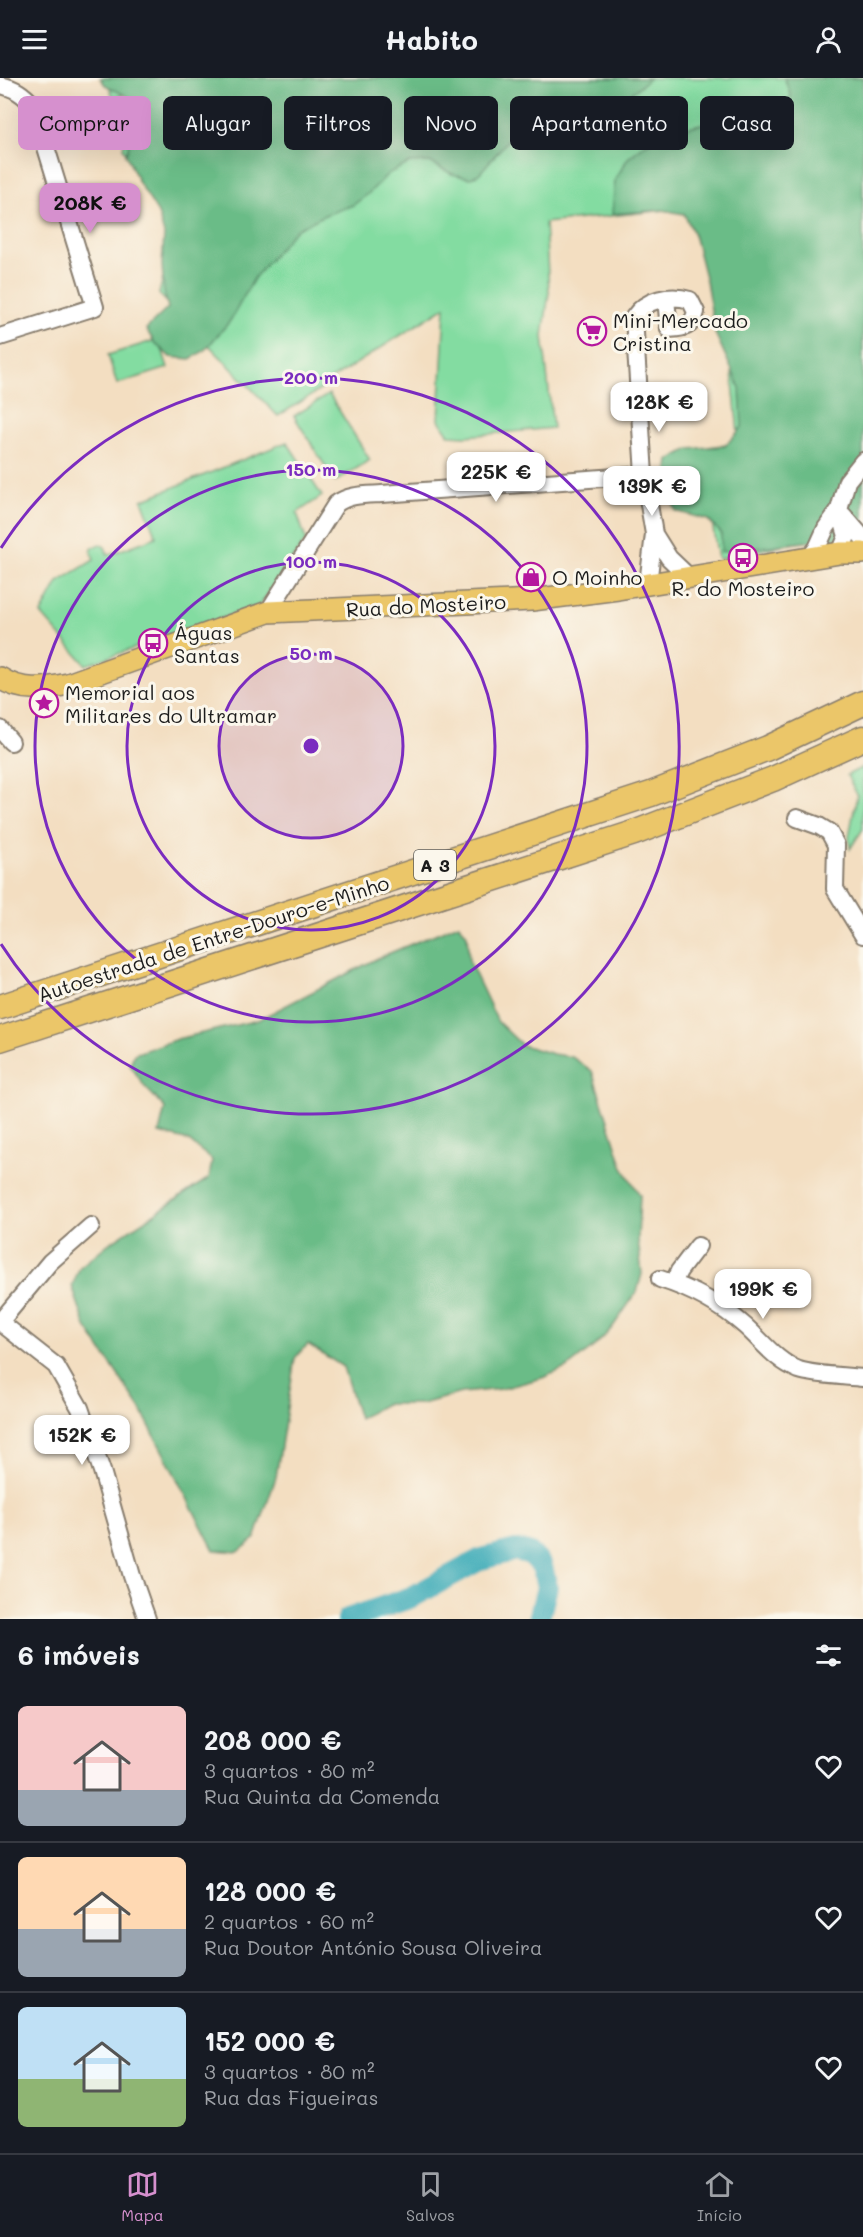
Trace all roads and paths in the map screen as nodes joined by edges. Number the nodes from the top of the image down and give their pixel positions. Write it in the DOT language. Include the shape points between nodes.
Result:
graph roads {
  1 [pos="0,85"];
  2 [pos="666,299"];
  3 [pos="0,337"];
  4 [pos="863,460"];
  5 [pos="644,475"];
  6 [pos="836,515"];
  7 [pos="654,534"];
  8 [pos="862,540"];
  9 [pos="840,553"];
  10 [pos="809,558"];
  11 [pos="689,577"];
  12 [pos="648,584"];
  13 [pos="268,612"];
  14 [pos="0,678"];
  15 [pos="863,704"];
  16 [pos="863,738"];
  17 [pos="797,818"];
  18 [pos="863,935"];
  19 [pos="0,1007"];
  20 [pos="0,1040"];
  21 [pos="92,1226"];
  22 [pos="699,1246"];
  23 [pos="0,1322"];
  24 [pos="863,1378"];
  25 [pos="147,1619"];
  1 -- 3 [label="street" via="12,87 33,105 95,307"];
  2 -- 5 [label="street" via="648,303 634,317"];
  4 -- 6 [label="street" via="847,481"];
  5 -- 7 [label="street"];
  5 -- 13 [label="street" via="358,496 336,504"];
  6 -- 8 [label="street"];
  6 -- 9 [label="street" via="845,525"];
  6 -- 10 [label="street"];
  7 -- 11 [label="street" via="669,558"];
  7 -- 12 [label="street"];
  8 -- 9 [label="main road, Rua do Mosteiro"];
  9 -- 10 [label="main road, Rua do Mosteiro"];
  10 -- 11 [label="main road, Rua do Mosteiro"];
  11 -- 12 [label="main road, Rua do Mosteiro"];
  12 -- 13 [label="main road, Rua do Mosteiro" via="532,600"];
  13 -- 14 [label="main road, Rua do Mosteiro" via="60,686 19,687"];
  15 -- 19 [label="highway, Autoestrada de Entre-Douro-e-Minho / A 3" via="768,748 651,794"];
  16 -- 20 [label="highway, Autoestrada de Entre-Douro-e-Minho / A 3" via="764,783 643,829"];
  17 -- 18 [label="street" via="829,832 836,845 835,889"];
  21 -- 23 [label="street" via="50,1262"];
  22 -- 24 [label="street" via="667,1281 690,1288 720,1306 774,1355 799,1370"];
  23 -- 25 [label="street" via="56,1366 80,1408"];
}
